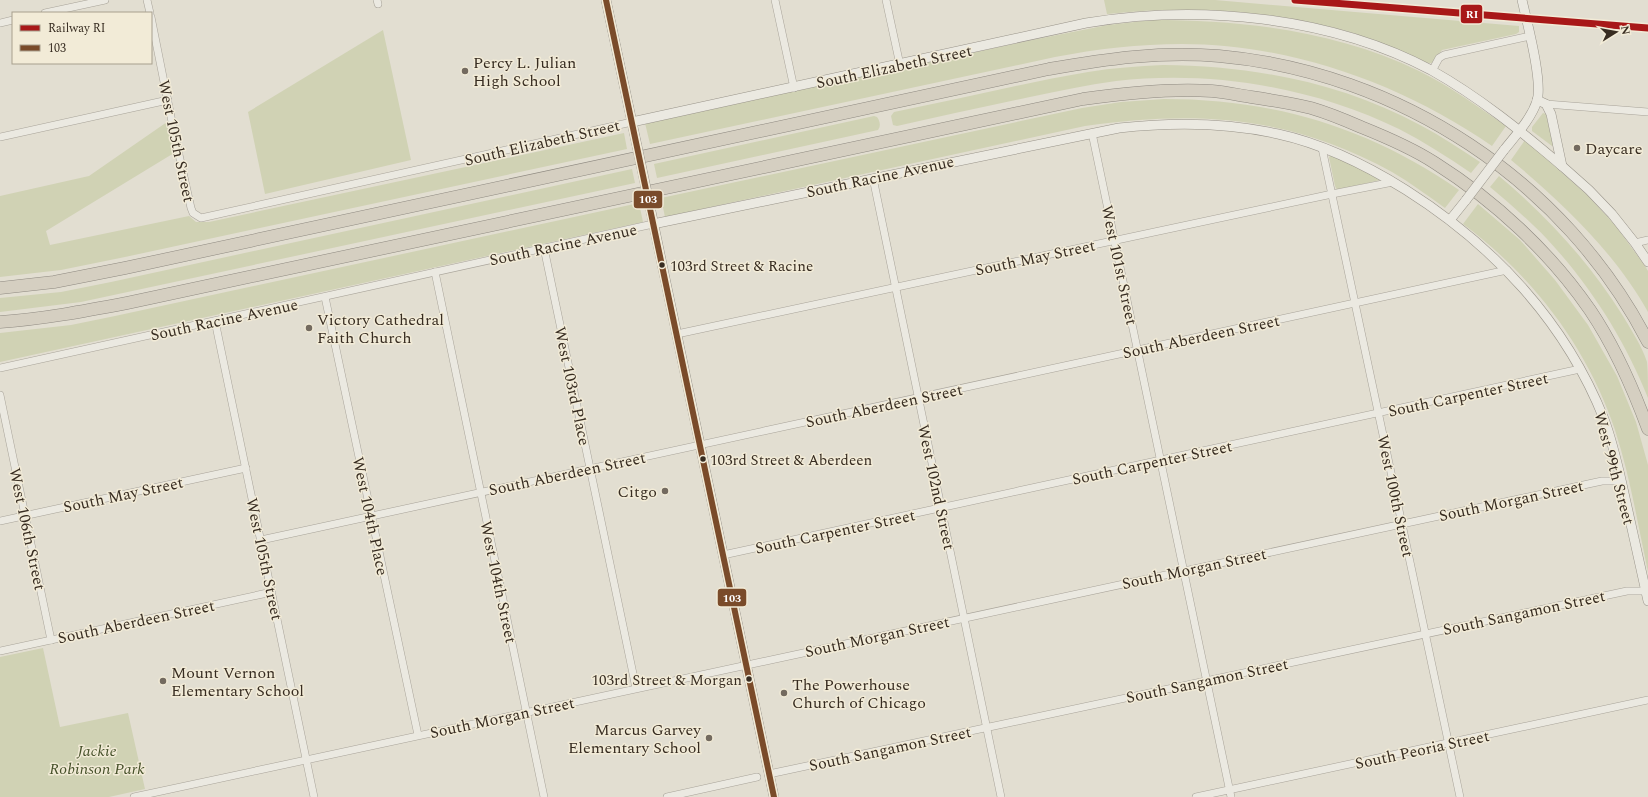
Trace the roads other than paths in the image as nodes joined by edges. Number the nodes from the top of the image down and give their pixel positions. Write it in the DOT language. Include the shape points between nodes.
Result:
graph roads {
  1 [pos="105,0"];
  2 [pos="148,0"];
  3 [pos="606,0"];
  4 [pos="775,0"];
  5 [pos="886,0"];
  6 [pos="1522,0"];
  7 [pos="50,12"];
  8 [pos="150,12"];
  9 [pos="12,20"];
  10 [pos="152,22"];
  11 [pos="0,23"];
  12 [pos="1530,36"];
  13 [pos="900,65"];
  14 [pos="1432,71"];
  15 [pos="794,88"];
  16 [pos="168,100"];
  17 [pos="1537,100"];
  18 [pos="1546,104"];
  19 [pos="1648,112"];
  20 [pos="632,122"];
  21 [pos="1520,130"];
  22 [pos="1092,132"];
  23 [pos="0,137"];
  24 [pos="1322,148"];
  25 [pos="1562,166"];
  26 [pos="873,178"];
  27 [pos="1393,182"];
  28 [pos="1332,194"];
  29 [pos="197,216"];
  30 [pos="1450,220"];
  31 [pos="654,224"];
  32 [pos="1115,240"];
  33 [pos="1648,240"];
  34 [pos="1635,243"];
  35 [pos="544,248"];
  36 [pos="1648,262"];
  37 [pos="1507,270"];
  38 [pos="435,272"];
  39 [pos="896,287"];
  40 [pos="0,288"];
  41 [pos="325,297"];
  42 [pos="1355,303"];
  43 [pos="215,320"];
  44 [pos="0,322"];
  45 [pos="677,334"];
  46 [pos="1648,342"];
  47 [pos="1138,350"];
  48 [pos="0,368"];
  49 [pos="1580,370"];
  50 [pos="0,395"];
  51 [pos="919,397"];
  52 [pos="1378,414"];
  53 [pos="1648,429"];
  54 [pos="700,445"];
  55 [pos="1161,460"];
  56 [pos="246,468"];
  57 [pos="591,468"];
  58 [pos="1621,481"];
  59 [pos="480,492"];
  60 [pos="941,507"];
  61 [pos="25,516"];
  62 [pos="370,516"];
  63 [pos="0,521"];
  64 [pos="1402,524"];
  65 [pos="261,540"];
  66 [pos="723,555"];
  67 [pos="1184,570"];
  68 [pos="1646,591"];
  69 [pos="272,592"];
  70 [pos="1648,601"];
  71 [pos="964,618"];
  72 [pos="1425,633"];
  73 [pos="51,640"];
  74 [pos="0,651"];
  75 [pos="746,664"];
  76 [pos="1207,680"];
  77 [pos="636,688"];
  78 [pos="1648,700"];
  79 [pos="526,712"];
  80 [pos="987,727"];
  81 [pos="418,735"];
  82 [pos="1448,743"];
  83 [pos="307,760"];
  84 [pos="769,774"];
  85 [pos="757,778"];
  86 [pos="1231,793"];
  87 [pos="134,797"];
  88 [pos="314,797"];
  89 [pos="544,797"];
  90 [pos="667,797"];
  91 [pos="774,797"];
  92 [pos="1001,797"];
  93 [pos="1196,797"];
  94 [pos="1460,797"];
  1 -- 7 [label="street"];
  2 -- 8 [label="street"];
  3 -- 20 [label="street"];
  4 -- 15 [label="street"];
  5 -- 13 [label="street"];
  6 -- 12 [label="street"];
  9 -- 11 [label="street"];
  10 -- 16 [label="street, West 105th Street"];
  12 -- 14 [label="street" via="1444,55 1439,58"];
  12 -- 17 [label="street" via="1538,76"];
  13 -- 14 [label="street, South Elizabeth Street" via="1086,23 1172,15 1248,18 1315,28 1371,44"];
  13 -- 15 [label="street, South Elizabeth Street"];
  14 -- 21 [label="street, South Elizabeth Street"];
  15 -- 20 [label="street, South Elizabeth Street"];
  16 -- 23 [label="street"];
  16 -- 29 [label="street, West 105th Street" via="191,208"];
  17 -- 18 [label="street"];
  17 -- 21 [label="street"];
  18 -- 19 [label="street"];
  18 -- 25 [label="street" via="1551,114"];
  20 -- 29 [label="street, South Elizabeth Street" via="214,216"];
  20 -- 31 [label="street, bridge"];
  21 -- 25 [label="street, South Elizabeth Street"];
  21 -- 30 [label="street, bridge"];
  22 -- 24 [label="street, South Racine Avenue" via="1154,124 1207,124 1280,134"];
  22 -- 26 [label="street, South Racine Avenue"];
  22 -- 32 [label="street, West 101st Street"];
  24 -- 27 [label="street, West 99th Street" via="1357,162"];
  24 -- 28 [label="street, West 100th Street"];
  25 -- 34 [label="street, South Elizabeth Street" via="1589,190"];
  26 -- 31 [label="street, South Racine Avenue"];
  26 -- 39 [label="street, West 102nd Street"];
  27 -- 28 [label="street, South May Street"];
  27 -- 30 [label="street, West 99th Street"];
  28 -- 32 [label="street, South May Street"];
  28 -- 42 [label="street, West 100th Street"];
  30 -- 37 [label="street, West 99th Street"];
  31 -- 35 [label="street, South Racine Avenue"];
  31 -- 45 [label="street"];
  32 -- 39 [label="street, South May Street"];
  32 -- 47 [label="street, West 101st Street"];
  33 -- 34 [label="street"];
  34 -- 36 [label="street, South Elizabeth Street"];
  35 -- 38 [label="street, South Racine Avenue"];
  35 -- 57 [label="street, West 103rd Place"];
  37 -- 42 [label="street, South Aberdeen Street"];
  37 -- 49 [label="street, West 99th Street" via="1550,320"];
  38 -- 41 [label="street, South Racine Avenue"];
  38 -- 59 [label="street, West 104th Street"];
  39 -- 45 [label="street, South May Street"];
  39 -- 51 [label="street, West 102nd Street"];
  40 -- 46 [label="highway" via="54,282 133,266 1049,70 1139,55 1181,54 1258,62 1328,77 1403,106 1460,138 1495,161 1557,216 1610,280"];
  41 -- 43 [label="street, South Racine Avenue"];
  41 -- 62 [label="street, West 104th Place"];
  42 -- 47 [label="street, South Aberdeen Street"];
  42 -- 52 [label="street, West 100th Street"];
  43 -- 48 [label="street, South Racine Avenue"];
  43 -- 56 [label="street, West 105th Street"];
  44 -- 53 [label="highway" via="31,320 127,303 1083,99 1120,94 1213,91 1281,101 1346,120 1434,162 1484,198 1542,252 1591,312 1626,375"];
  45 -- 54 [label="street"];
  47 -- 51 [label="street, South Aberdeen Street"];
  47 -- 55 [label="street, West 101st Street"];
  49 -- 52 [label="street, South Carpenter Street"];
  49 -- 58 [label="street, West 99th Street" via="1604,419"];
  50 -- 61 [label="street, West 106th Street"];
  51 -- 54 [label="street, South Aberdeen Street"];
  51 -- 60 [label="street, West 102nd Street"];
  52 -- 55 [label="street, South Carpenter Street"];
  52 -- 64 [label="street, West 100th Street"];
  54 -- 57 [label="street, South Aberdeen Street"];
  54 -- 66 [label="street"];
  55 -- 60 [label="street, South Carpenter Street"];
  55 -- 67 [label="street, West 101st Street"];
  56 -- 61 [label="street, South May Street"];
  56 -- 65 [label="street, West 105th Street"];
  57 -- 59 [label="street, South Aberdeen Street"];
  57 -- 77 [label="street, West 103rd Place"];
  58 -- 64 [label="street, South Morgan Street" via="1602,481"];
  58 -- 68 [label="street, West 99th Street"];
  59 -- 62 [label="street, South Aberdeen Street"];
  59 -- 79 [label="street, West 104th Street"];
  60 -- 66 [label="street, South Carpenter Street"];
  60 -- 71 [label="street, West 102nd Street"];
  61 -- 63 [label="street, South May Street"];
  61 -- 73 [label="street, West 106th Street"];
  62 -- 65 [label="street, South Aberdeen Street"];
  62 -- 81 [label="street, West 104th Place"];
  64 -- 67 [label="street, South Morgan Street"];
  64 -- 72 [label="street, West 100th Street"];
  65 -- 69 [label="street, West 105th Street"];
  66 -- 75 [label="street"];
  67 -- 71 [label="street, South Morgan Street"];
  67 -- 76 [label="street, West 101st Street"];
  68 -- 70 [label="street, West 99th Street"];
  68 -- 72 [label="street, South Sangamon Street" via="1627,591"];
  69 -- 73 [label="street, South Aberdeen Street"];
  69 -- 83 [label="street, West 105th Street"];
  71 -- 75 [label="street, South Morgan Street"];
  71 -- 80 [label="street, West 102nd Street"];
  72 -- 76 [label="street, South Sangamon Street"];
  72 -- 82 [label="street, West 100th Street"];
  73 -- 74 [label="street, South Aberdeen Street"];
  75 -- 77 [label="street, South Morgan Street"];
  75 -- 84 [label="street"];
  76 -- 80 [label="street, South Sangamon Street"];
  76 -- 86 [label="street, West 101st Street"];
  77 -- 79 [label="street, South Morgan Street"];
  78 -- 82 [label="street, South Peoria Street"];
  79 -- 81 [label="street, South Morgan Street"];
  79 -- 89 [label="street, West 104th Street"];
  80 -- 84 [label="street, South Sangamon Street"];
  80 -- 92 [label="street, West 102nd Street"];
  81 -- 83 [label="street, South Morgan Street"];
  82 -- 86 [label="street, South Peoria Street"];
  82 -- 94 [label="street, West 100th Street"];
  83 -- 87 [label="street, South Morgan Street"];
  83 -- 88 [label="street, West 105th Street"];
  84 -- 91 [label="street"];
  85 -- 90 [label="street"];
  86 -- 93 [label="street, South Peoria Street"];
}
